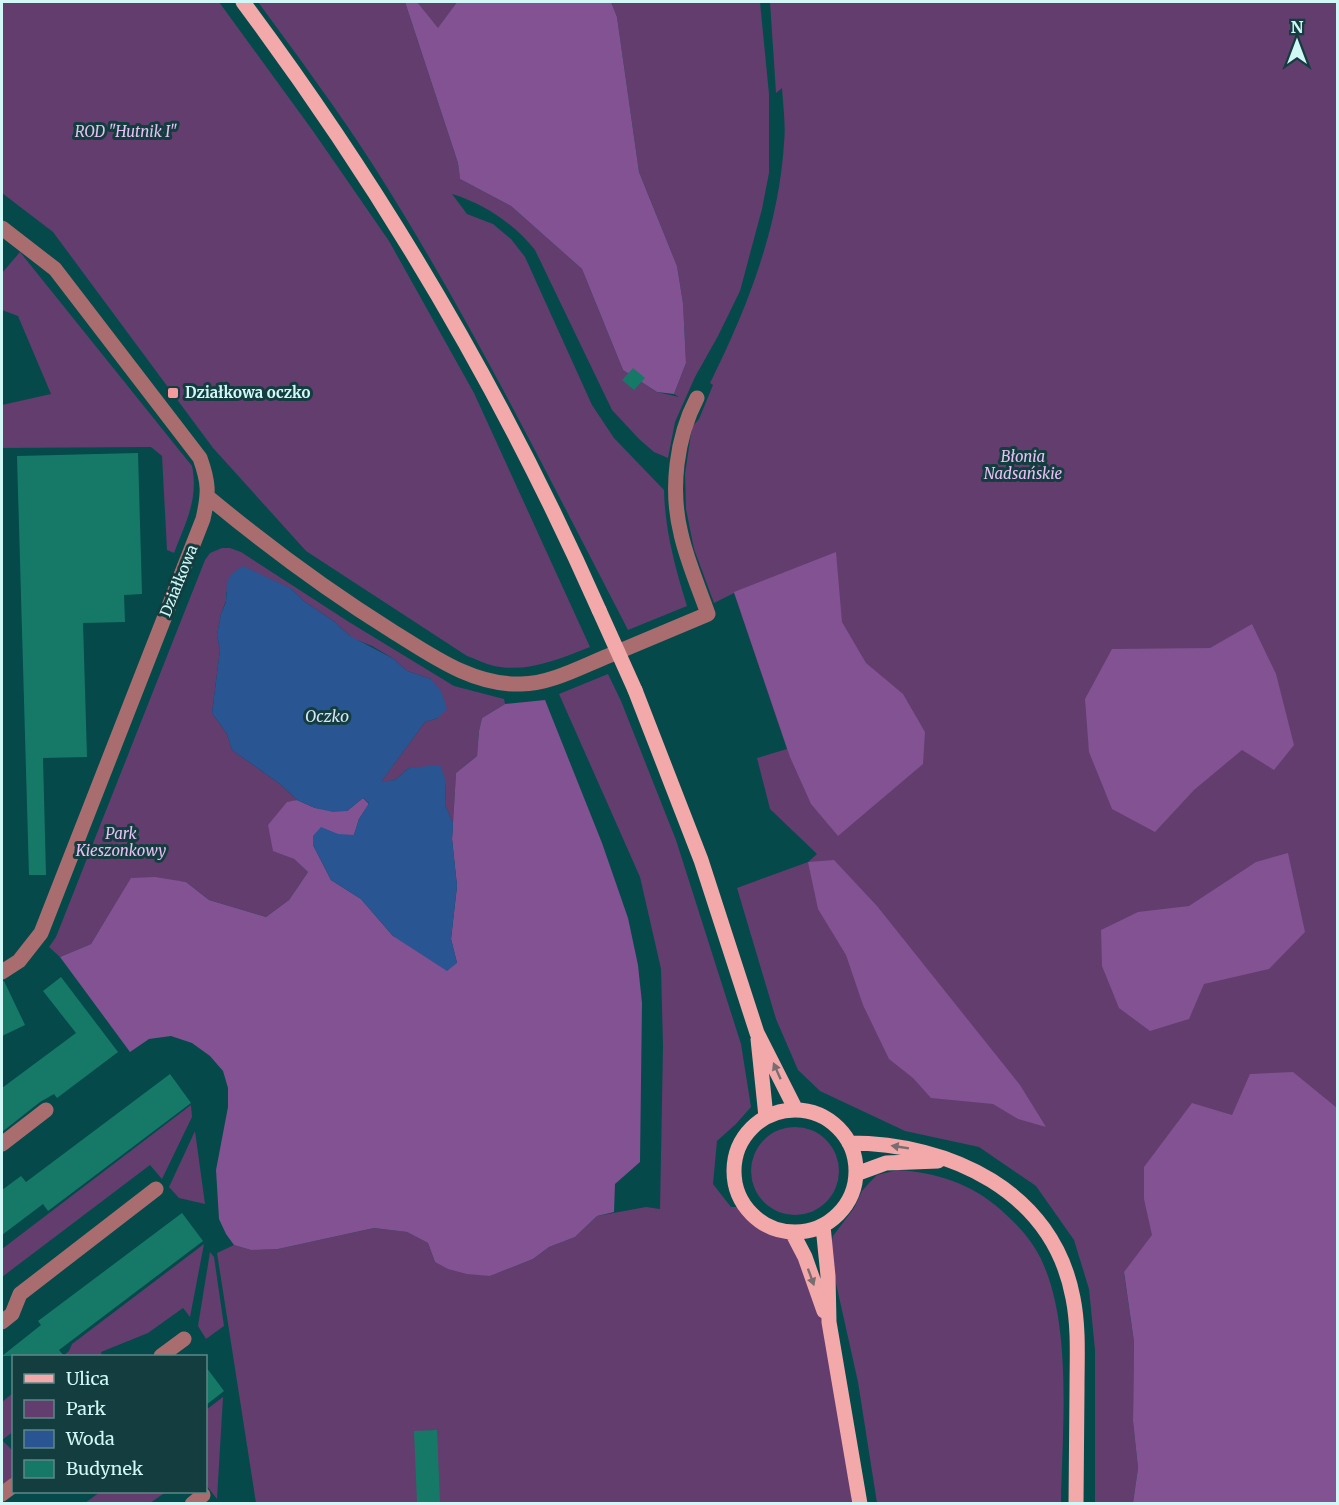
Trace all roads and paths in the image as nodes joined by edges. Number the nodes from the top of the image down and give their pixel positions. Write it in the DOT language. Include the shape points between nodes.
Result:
graph roads {
  1 [pos="243,2"];
  2 [pos="2,228"];
  3 [pos="697,398"];
  4 [pos="208,497"];
  5 [pos="2,972"];
  6 [pos="758,1033"];
  7 [pos="46,1110"];
  8 [pos="796,1110"];
  9 [pos="766,1118"];
  10 [pos="849,1143"];
  11 [pos="2,1144"];
  12 [pos="949,1161"];
  13 [pos="856,1174"];
  14 [pos="156,1189"];
  15 [pos="823,1226"];
  16 [pos="792,1232"];
  17 [pos="2,1322"];
  18 [pos="829,1322"];
  19 [pos="184,1339"];
  20 [pos="162,1355"];
  21 [pos="860,1503"];
  22 [pos="1076,1503"];
  1 -- 6 [label="main road, bridge" via="338,136 439,299 523,450 635,690 704,868"];
  2 -- 4 [label="street, Działkowa" via="55,269 200,458 208,480"];
  3 -- 4 [label="street" via="688,414 680,445 676,499 680,532 708,614 578,669 538,681 498,682 445,663 357,609"];
  4 -- 5 [label="street, Działkowa" via="203,519 41,933 19,961"];
  8 -- 6 [label="main road, one-way"];
  6 -- 9 [label="main road"];
  7 -- 11 [label="street"];
  8 -- 9 [label="main road"];
  8 -- 10 [label="main road" via="830,1121"];
  9 -- 16 [label="main road" via="747,1132 739,1146 734,1161 735,1185 756,1219 777,1230"];
  12 -- 10 [label="main road, one-way" via="904,1147"];
  10 -- 13 [label="main road"];
  12 -- 13 [label="main road" via="895,1161"];
  12 -- 22 [label="main road" via="991,1179 1020,1202 1048,1236 1066,1270 1077,1330"];
  13 -- 15 [label="main road" via="844,1208"];
  14 -- 17 [label="street" via="20,1294 12,1314"];
  15 -- 16 [label="main road"];
  15 -- 18 [label="main road"];
  16 -- 18 [label="main road, one-way"];
  18 -- 21 [label="main road"];
  19 -- 20 [label="street"];
}
